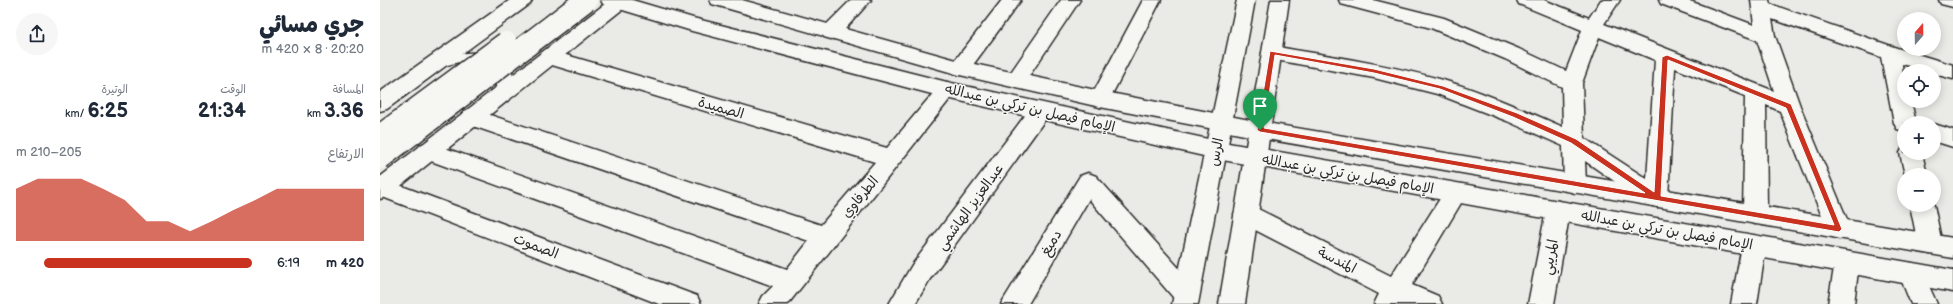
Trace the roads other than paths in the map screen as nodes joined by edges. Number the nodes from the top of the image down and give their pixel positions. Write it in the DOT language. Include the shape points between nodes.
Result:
graph roads {
  1 [pos="523,0"];
  2 [pos="565,0"];
  3 [pos="586,0"];
  4 [pos="719,0"];
  5 [pos="862,0"];
  6 [pos="1012,0"];
  7 [pos="1071,0"];
  8 [pos="1152,0"];
  9 [pos="1246,0"];
  10 [pos="1280,0"];
  11 [pos="1348,0"];
  12 [pos="1526,0"];
  13 [pos="1611,0"];
  14 [pos="1668,0"];
  15 [pos="1948,0"];
  16 [pos="617,1"];
  17 [pos="1953,1"];
  18 [pos="1760,4"];
  19 [pos="1593,26"];
  20 [pos="831,32"];
  21 [pos="1765,36"];
  22 [pos="1272,53"];
  23 [pos="1890,53"];
  24 [pos="549,57"];
  25 [pos="1665,57"];
  26 [pos="960,68"];
  27 [pos="1953,72"];
  28 [pos="414,78"];
  29 [pos="1016,80"];
  30 [pos="1572,83"];
  31 [pos="947,90"];
  32 [pos="1755,93"];
  33 [pos="1100,99"];
  34 [pos="380,103"];
  35 [pos="1789,106"];
  36 [pos="1040,111"];
  37 [pos="476,113"];
  38 [pos="1904,116"];
  39 [pos="1222,123"];
  40 [pos="1260,130"];
  41 [pos="1941,135"];
  42 [pos="380,136"];
  43 [pos="1953,139"];
  44 [pos="1573,141"];
  45 [pos="1217,150"];
  46 [pos="428,151"];
  47 [pos="380,158"];
  48 [pos="892,158"];
  49 [pos="1256,158"];
  50 [pos="1575,184"];
  51 [pos="382,189"];
  52 [pos="1456,193"];
  53 [pos="1657,198"];
  54 [pos="1558,211"];
  55 [pos="1923,212"];
  56 [pos="1246,214"];
  57 [pos="1755,214"];
  58 [pos="1839,229"];
  59 [pos="826,238"];
  60 [pos="1930,244"];
  61 [pos="1754,246"];
  62 [pos="1953,248"];
  63 [pos="1847,262"];
  64 [pos="1911,274"];
  65 [pos="1953,281"];
  66 [pos="792,282"];
  67 [pos="1391,297"];
  68 [pos="1186,300"];
  69 [pos="688,304"];
  70 [pos="772,304"];
  71 [pos="902,304"];
  72 [pos="1014,304"];
  73 [pos="1232,304"];
  74 [pos="1428,304"];
  75 [pos="1541,304"];
  76 [pos="1744,304"];
  77 [pos="1842,304"];
  78 [pos="1924,304"];
  1 -- 28 [label="street"];
  2 -- 42 [label="street, bridge"];
  3 -- 47 [label="street, bridge"];
  4 -- 20 [label="street, الإمام فيصل بن تركي بن عبدالله"];
  5 -- 20 [label="street"];
  6 -- 26 [label="street"];
  7 -- 29 [label="street"];
  8 -- 33 [label="street"];
  9 -- 39 [label="street, الرس"];
  10 -- 22 [label="street"];
  11 -- 30 [label="street" via="1437,23 1512,54"];
  12 -- 19 [label="street"];
  13 -- 19 [label="street"];
  14 -- 21 [label="street"];
  15 -- 17 [label="street"];
  16 -- 24 [label="street"];
  16 -- 31 [label="street, الإمام فيصل بن تركي بن عبدالله" via="692,24"];
  18 -- 21 [label="street"];
  18 -- 23 [label="street"];
  19 -- 25 [label="street"];
  19 -- 30 [label="street"];
  20 -- 26 [label="street, الإمام فيصل بن تركي بن عبدالله"];
  21 -- 35 [label="street"];
  22 -- 40 [label="street"];
  22 -- 44 [label="street" via="1374,71 1441,87 1515,115"];
  23 -- 27 [label="street"];
  23 -- 38 [label="street"];
  24 -- 37 [label="street"];
  24 -- 48 [label="street, الصميدة"];
  25 -- 32 [label="street"];
  25 -- 53 [label="street"];
  26 -- 29 [label="street, الإمام فيصل بن تركي بن عبدالله"];
  28 -- 34 [label="street"];
  28 -- 37 [label="lane" via="430,68 460,57 495,58 504,65 507,74 504,86 495,98"];
  29 -- 33 [label="street, الإمام فيصل بن تركي بن عبدالله"];
  30 -- 44 [label="street"];
  31 -- 36 [label="street, الإمام فيصل بن تركي بن عبدالله"];
  31 -- 48 [label="street, الطرفاوي"];
  32 -- 35 [label="street"];
  32 -- 57 [label="street"];
  33 -- 39 [label="street, الإمام فيصل بن تركي بن عبدالله"];
  35 -- 58 [label="street"];
  36 -- 45 [label="street, الإمام فيصل بن تركي بن عبدالله"];
  36 -- 71 [label="street, عبدالعزيز الهاشمي" via="921,272"];
  37 -- 46 [label="street"];
  37 -- 59 [label="street"];
  39 -- 40 [label="street, الإمام فيصل بن تركي بن عبدالله"];
  39 -- 45 [label="street, الرس"];
  40 -- 49 [label="street"];
  40 -- 50 [label="street, الإمام فيصل بن تركي بن عبدالله"];
  41 -- 43 [label="street"];
  44 -- 50 [label="street"];
  44 -- 53 [label="street"];
  45 -- 49 [label="street, الإمام فيصل بن تركي بن عبدالله"];
  45 -- 68 [label="street, الرس"];
  46 -- 51 [label="street"];
  46 -- 66 [label="street"];
  48 -- 59 [label="street, الطرفاوي"];
  49 -- 52 [label="street, الإمام فيصل بن تركي بن عبدالله"];
  49 -- 56 [label="street"];
  50 -- 53 [label="street, الإمام فيصل بن تركي بن عبدالله"];
  51 -- 69 [label="street, الصموت"];
  52 -- 54 [label="street, الإمام فيصل بن تركي بن عبدالله"];
  52 -- 67 [label="street"];
  53 -- 57 [label="street, الإمام فيصل بن تركي بن عبدالله"];
  54 -- 61 [label="street, الإمام فيصل بن تركي بن عبدالله"];
  54 -- 75 [label="street, المريبي"];
  55 -- 60 [label="street"];
  56 -- 67 [label="street, المندسة"];
  56 -- 73 [label="street"];
  57 -- 58 [label="street, الإمام فيصل بن تركي بن عبدالله"];
  58 -- 60 [label="street, الإمام فيصل بن تركي بن عبدالله"];
  59 -- 66 [label="street, الطرفاوي"];
  60 -- 62 [label="street, الإمام فيصل بن تركي بن عبدالله"];
  61 -- 63 [label="street, الإمام فيصل بن تركي بن عبدالله"];
  61 -- 76 [label="street"];
  63 -- 64 [label="street, الإمام فيصل بن تركي بن عبدالله"];
  63 -- 77 [label="street"];
  64 -- 65 [label="street, الإمام فيصل بن تركي بن عبدالله"];
  64 -- 78 [label="street"];
  66 -- 70 [label="street, الطرفاوي"];
  67 -- 74 [label="street, المندسة"];
  68 -- 72 [label="street, دميغ" via="1088,182"];
}
